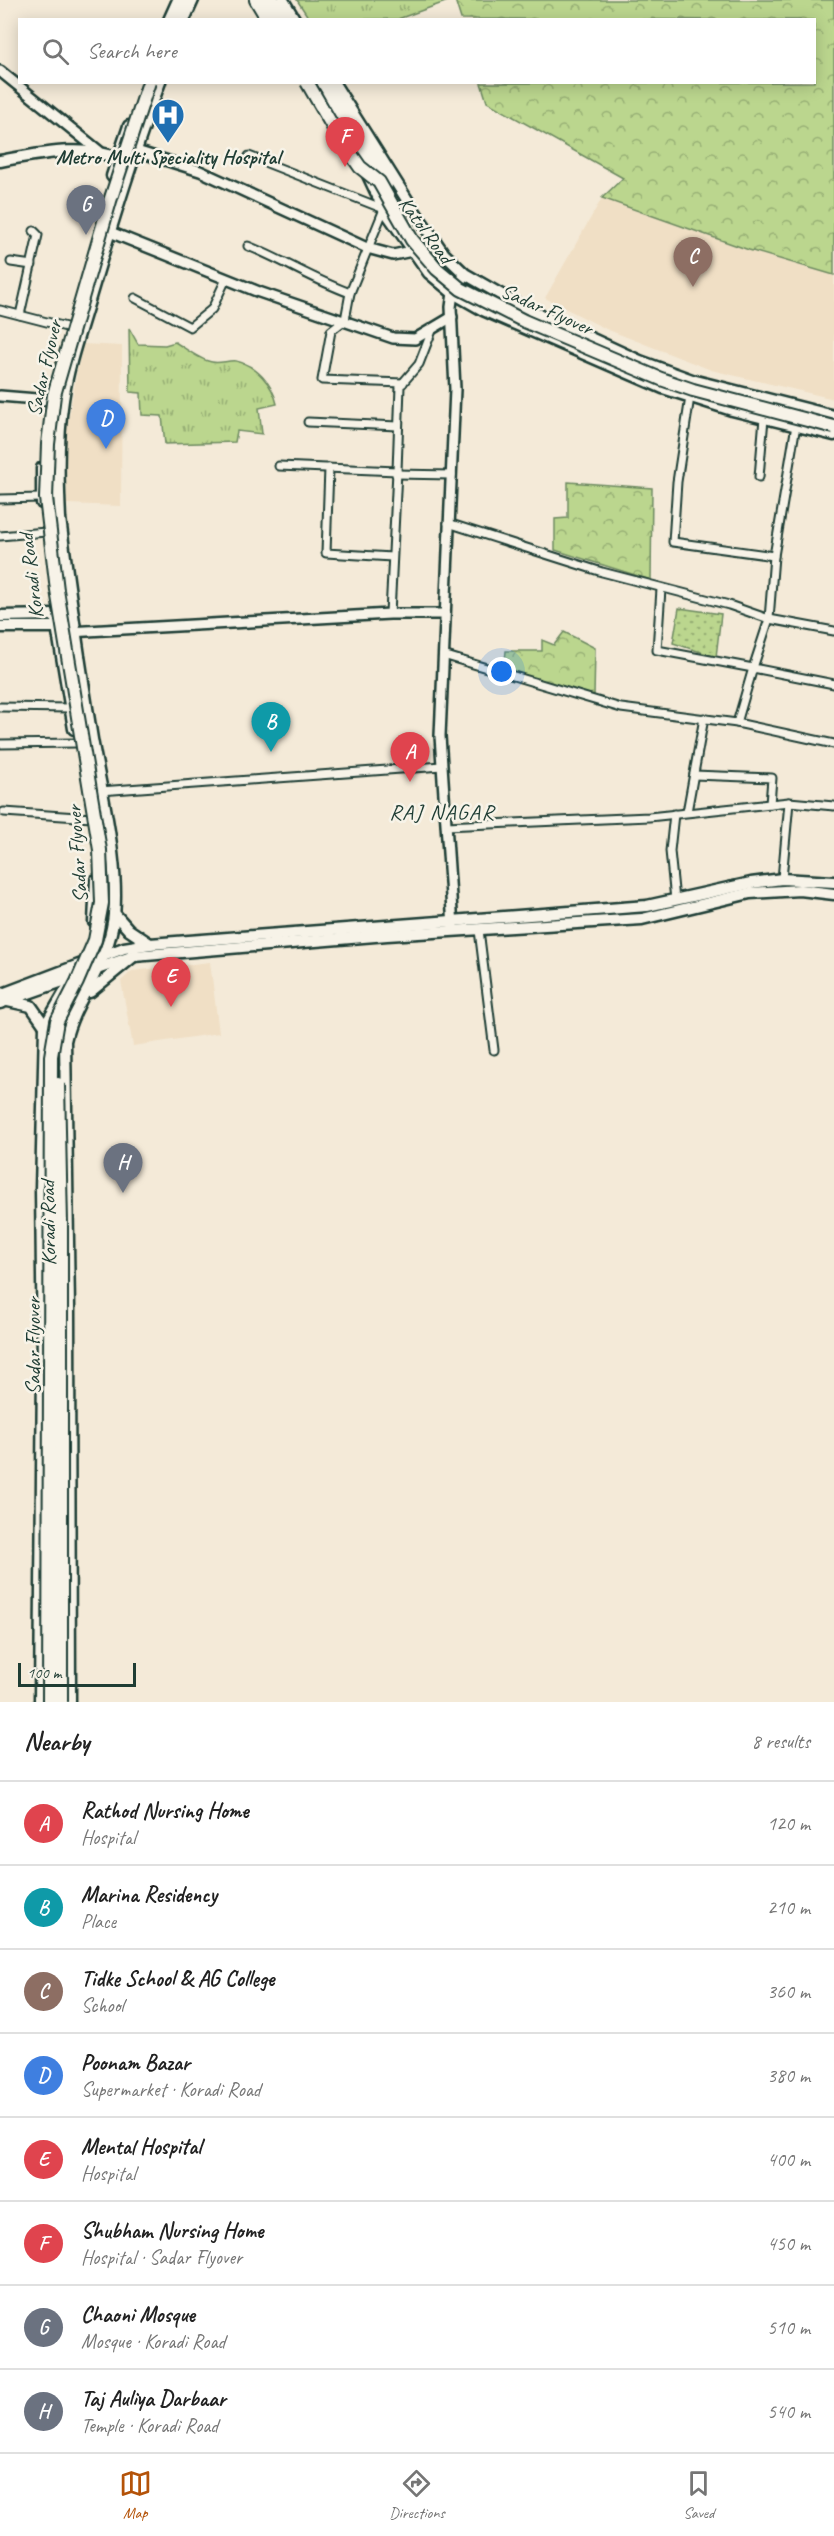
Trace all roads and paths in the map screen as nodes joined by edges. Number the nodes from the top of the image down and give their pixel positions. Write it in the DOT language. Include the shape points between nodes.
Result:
graph roads {
  1 [pos="182,0"];
  2 [pos="193,0"];
  3 [pos="256,0"];
  4 [pos="264,0"];
  5 [pos="273,0"];
  6 [pos="283,0"];
  7 [pos="175,18"];
  8 [pos="185,18"];
  9 [pos="267,18"];
  10 [pos="275,18"];
  11 [pos="284,18"];
  12 [pos="294,18"];
  13 [pos="0,73"];
  14 [pos="148,84"];
  15 [pos="148,84"];
  16 [pos="148,84"];
  17 [pos="159,84"];
  18 [pos="308,84"];
  19 [pos="314,84"];
  20 [pos="324,84"];
  21 [pos="334,84"];
  22 [pos="135,150"];
  23 [pos="99,151"];
  24 [pos="120,151"];
  25 [pos="249,156"];
  26 [pos="0,161"];
  27 [pos="131,162"];
  28 [pos="384,209"];
  29 [pos="97,228"];
  30 [pos="34,231"];
  31 [pos="110,232"];
  32 [pos="248,246"];
  33 [pos="368,248"];
  34 [pos="412,251"];
  35 [pos="11,262"];
  36 [pos="32,264"];
  37 [pos="465,274"];
  38 [pos="226,279"];
  39 [pos="453,292"];
  40 [pos="350,293"];
  41 [pos="135,298"];
  42 [pos="0,310"];
  43 [pos="20,315"];
  44 [pos="452,317"];
  45 [pos="345,320"];
  46 [pos="70,328"];
  47 [pos="434,328"];
  48 [pos="403,383"];
  49 [pos="0,396"];
  50 [pos="690,397"];
  51 [pos="49,400"];
  52 [pos="834,416"];
  53 [pos="764,418"];
  54 [pos="308,422"];
  55 [pos="834,422"];
  56 [pos="398,426"];
  57 [pos="796,426"];
  58 [pos="834,427"];
  59 [pos="834,435"];
  60 [pos="279,466"];
  61 [pos="329,468"];
  62 [pos="397,473"];
  63 [pos="452,475"];
  64 [pos="759,477"];
  65 [pos="41,498"];
  66 [pos="0,499"];
  67 [pos="448,523"];
  68 [pos="46,532"];
  69 [pos="0,536"];
  70 [pos="774,556"];
  71 [pos="392,557"];
  72 [pos="661,589"];
  73 [pos="390,614"];
  74 [pos="444,614"];
  75 [pos="0,616"];
  76 [pos="769,619"];
  77 [pos="57,625"];
  78 [pos="0,627"];
  79 [pos="834,630"];
  80 [pos="76,632"];
  81 [pos="443,655"];
  82 [pos="753,668"];
  83 [pos="834,684"];
  84 [pos="0,707"];
  85 [pos="70,708"];
  86 [pos="704,718"];
  87 [pos="736,723"];
  88 [pos="77,743"];
  89 [pos="0,744"];
  90 [pos="834,744"];
  91 [pos="442,766"];
  92 [pos="694,775"];
  93 [pos="87,790"];
  94 [pos="101,790"];
  95 [pos="789,802"];
  96 [pos="770,804"];
  97 [pos="834,806"];
  98 [pos="4,812"];
  99 [pos="687,813"];
  100 [pos="674,814"];
  101 [pos="92,818"];
  102 [pos="446,826"];
  103 [pos="782,879"];
  104 [pos="834,882"];
  105 [pos="834,894"];
  106 [pos="675,900"];
  107 [pos="114,913"];
  108 [pos="453,927"];
  109 [pos="479,930"];
  110 [pos="150,944"];
  111 [pos="103,956"];
  112 [pos="134,956"];
  113 [pos="80,965"];
  114 [pos="99,967"];
  115 [pos="73,978"];
  116 [pos="84,996"];
  117 [pos="3,1000"];
  118 [pos="45,1026"];
  119 [pos="494,1050"];
  120 [pos="42,1425"];
  121 [pos="70,1426"];
  122 [pos="40,1702"];
  123 [pos="49,1702"];
  124 [pos="61,1702"];
  125 [pos="70,1702"];
  1 -- 7 [label="highway"];
  2 -- 8 [label="main road"];
  3 -- 9 [label="highway"];
  4 -- 10 [label="main road"];
  5 -- 11 [label="highway"];
  6 -- 12 [label="main road"];
  13 -- 23 [label="street"];
  14 -- 24 [label="main road, Koradi Road"];
  15 -- 123 [label="highway, Sadar Flyover, bridge" via="54,395 46,484 57,590 100,850 102,903 95,940 57,1021 51,1056"];
  16 -- 124 [label="highway, Sadar Flyover, bridge" via="59,391 51,487 63,594 105,852 108,904 92,965 62,1025 57,1046"];
  17 -- 22 [label="main road, Koradi Road"];
  18 -- 58 [label="highway, Sadar Flyover, bridge" via="360,167 379,182 412,240 461,289 524,321 661,379"];
  19 -- 28 [label="main road, Katol Road"];
  20 -- 55 [label="highway, Sadar Flyover, bridge" via="406,221 442,266 468,285 522,314 658,373"];
  21 -- 37 [label="main road, Katol Road" via="444,255"];
  22 -- 24 [label="street"];
  22 -- 27 [label="main road, Koradi Road"];
  22 -- 33 [label="street" via="200,171"];
  23 -- 24 [label="main road"];
  23 -- 26 [label="main road" via="65,150"];
  24 -- 27 [label="main road"];
  24 -- 29 [label="main road, Koradi Road"];
  25 -- 28 [label="street"];
  27 -- 31 [label="main road, Koradi Road"];
  28 -- 33 [label="street"];
  28 -- 34 [label="main road, Katol Road"];
  29 -- 31 [label="street"];
  29 -- 46 [label="main road, Koradi Road"];
  30 -- 36 [label="street" via="38,235"];
  31 -- 38 [label="street"];
  31 -- 80 [label="main road, Koradi Road" via="72,361 62,410 59,497"];
  32 -- 40 [label="street"];
  33 -- 34 [label="street" via="393,255"];
  33 -- 40 [label="street"];
  34 -- 39 [label="main road, Katol Road" via="429,273"];
  35 -- 36 [label="street"];
  36 -- 43 [label="street"];
  37 -- 39 [label="street"];
  37 -- 52 [label="main road, Katol Road" via="519,305 640,361 692,380"];
  38 -- 41 [label="street" via="212,309 190,327"];
  38 -- 45 [label="street"];
  39 -- 44 [label="street"];
  39 -- 50 [label="main road, Katol Road" via="509,323"];
  40 -- 45 [label="street"];
  42 -- 43 [label="street"];
  43 -- 46 [label="street"];
  44 -- 47 [label="street"];
  44 -- 63 [label="street"];
  45 -- 47 [label="street" via="393,338 415,339"];
  45 -- 48 [label="street" via="331,332 322,380"];
  46 -- 51 [label="main road, Koradi Road"];
  47 -- 48 [label="street" via="419,364"];
  48 -- 56 [label="street"];
  49 -- 51 [label="street"];
  50 -- 53 [label="main road, Katol Road"];
  50 -- 70 [label="street" via="677,482 673,542"];
  51 -- 65 [label="main road, Koradi Road"];
  53 -- 57 [label="main road, Katol Road"];
  53 -- 64 [label="street"];
  54 -- 56 [label="street"];
  56 -- 62 [label="street"];
  57 -- 59 [label="main road, Katol Road"];
  57 -- 70 [label="street"];
  60 -- 61 [label="street"];
  61 -- 62 [label="street"];
  61 -- 71 [label="street" via="326,553"];
  62 -- 63 [label="street"];
  62 -- 71 [label="street"];
  63 -- 67 [label="street"];
  65 -- 66 [label="street"];
  65 -- 68 [label="main road, Koradi Road"];
  67 -- 72 [label="street"];
  67 -- 74 [label="street"];
  68 -- 69 [label="street"];
  68 -- 77 [label="main road, Koradi Road"];
  70 -- 76 [label="street"];
  71 -- 73 [label="street"];
  72 -- 76 [label="street" via="729,604"];
  72 -- 82 [label="street" via="657,650"];
  73 -- 74 [label="street"];
  73 -- 80 [label="street"];
  74 -- 81 [label="street"];
  75 -- 77 [label="main road"];
  76 -- 79 [label="street"];
  76 -- 82 [label="street"];
  77 -- 78 [label="main road"];
  77 -- 80 [label="street"];
  77 -- 85 [label="main road, Koradi Road"];
  80 -- 94 [label="main road, Koradi Road"];
  81 -- 86 [label="street" via="621,708"];
  81 -- 91 [label="street"];
  82 -- 83 [label="street"];
  82 -- 87 [label="street"];
  84 -- 85 [label="street"];
  85 -- 88 [label="main road, Koradi Road"];
  86 -- 87 [label="street"];
  86 -- 92 [label="street"];
  87 -- 90 [label="street"];
  88 -- 89 [label="street"];
  88 -- 93 [label="main road, Koradi Road"];
  91 -- 94 [label="street"];
  91 -- 102 [label="street"];
  92 -- 96 [label="street" via="772,778"];
  92 -- 99 [label="street"];
  93 -- 94 [label="street"];
  93 -- 101 [label="main road, Koradi Road"];
  94 -- 107 [label="main road, Koradi Road"];
  95 -- 96 [label="street"];
  95 -- 97 [label="street"];
  95 -- 103 [label="street"];
  96 -- 99 [label="street"];
  98 -- 101 [label="street"];
  99 -- 100 [label="street"];
  100 -- 102 [label="street"];
  100 -- 106 [label="street" via="670,851"];
  101 -- 113 [label="main road, Koradi Road" via="97,865 94,925"];
  102 -- 108 [label="street"];
  103 -- 104 [label="main road"];
  103 -- 106 [label="main road"];
  105 -- 109 [label="main road" via="800,890 750,893 642,920"];
  106 -- 108 [label="main road"];
  107 -- 110 [label="main road" via="129,930"];
  107 -- 111 [label="main road, Koradi Road"];
  108 -- 109 [label="main road"];
  108 -- 110 [label="main road"];
  108 -- 112 [label="main road"];
  109 -- 119 [label="street"];
  110 -- 111 [label="main road"];
  111 -- 113 [label="main road"];
  111 -- 114 [label="main road, Koradi Road"];
  112 -- 114 [label="main road"];
  112 -- 116 [label="main road"];
  113 -- 115 [label="main road, Koradi Road"];
  113 -- 117 [label="main road"];
  114 -- 115 [label="main road"];
  114 -- 116 [label="main road, Koradi Road"];
  115 -- 117 [label="main road"];
  115 -- 118 [label="main road, Koradi Road"];
  116 -- 121 [label="main road, Koradi Road" via="64,1041"];
  117 -- 118 [label="main road" via="31,1006"];
  118 -- 120 [label="main road, Koradi Road"];
  120 -- 121 [label="main road"];
  120 -- 122 [label="main road, Koradi Road"];
  121 -- 125 [label="main road, Koradi Road"];
}
